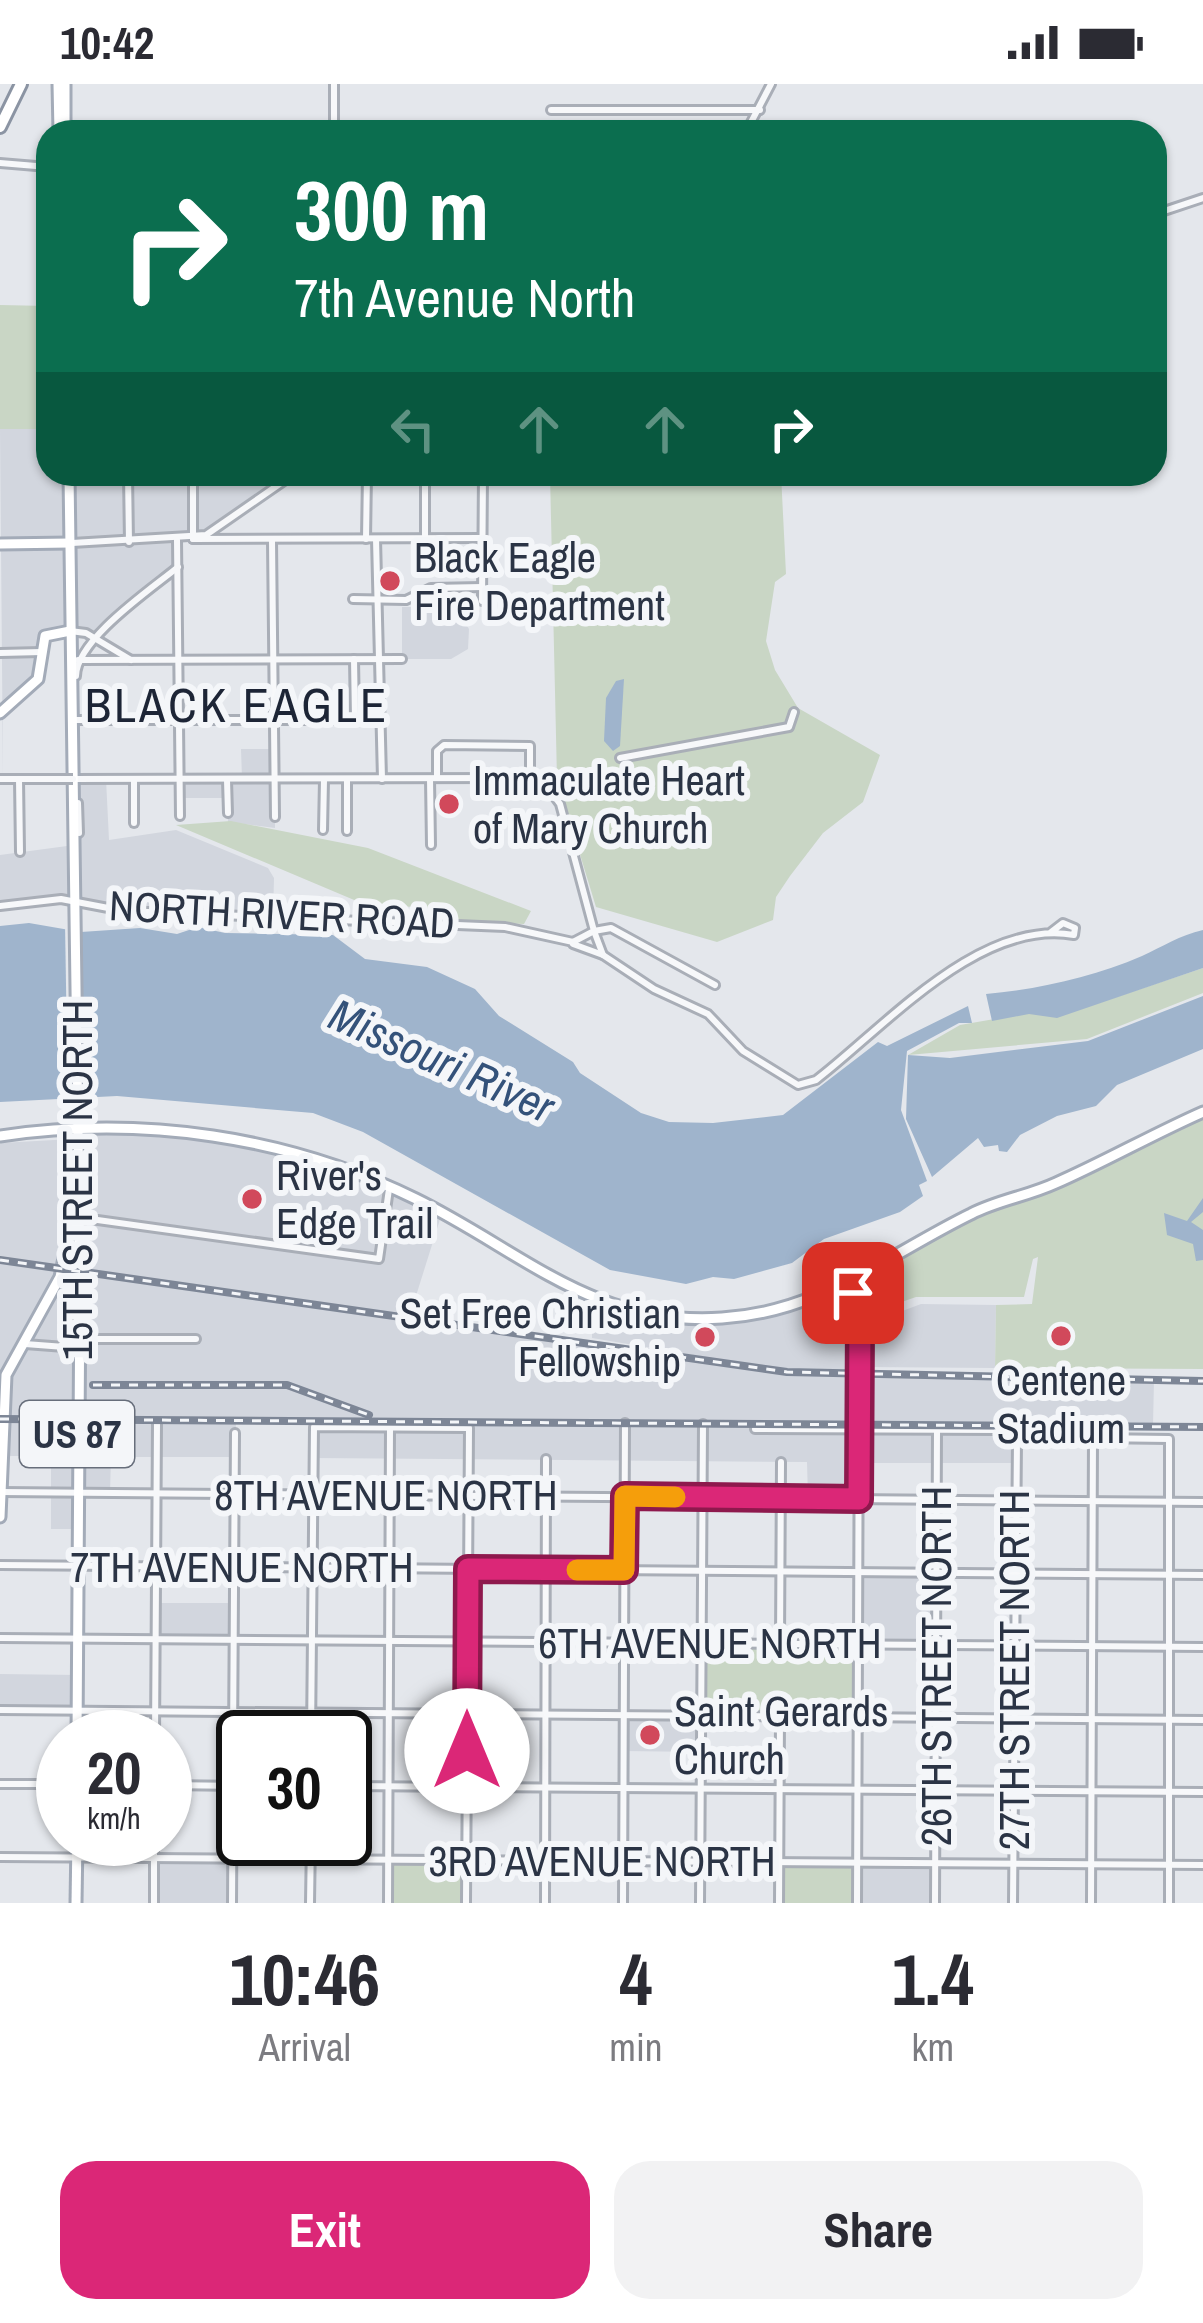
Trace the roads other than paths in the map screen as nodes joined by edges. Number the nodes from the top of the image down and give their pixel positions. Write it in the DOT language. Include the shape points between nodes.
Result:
graph roads {
  1 [pos="21,84"];
  2 [pos="62,84"];
  3 [pos="334,84"];
  4 [pos="772,84"];
  5 [pos="551,110"];
  6 [pos="760,110"];
  7 [pos="62,120"];
  8 [pos="334,120"];
  9 [pos="754,120"];
  10 [pos="0,128"];
  11 [pos="0,163"];
  12 [pos="36,166"];
  13 [pos="1203,198"];
  14 [pos="1167,210"];
  15 [pos="67,486"];
  16 [pos="128,486"];
  17 [pos="194,486"];
  18 [pos="278,486"];
  19 [pos="367,486"];
  20 [pos="424,486"];
  21 [pos="483,486"];
  22 [pos="226,526"];
  23 [pos="196,538"];
  24 [pos="483,538"];
  25 [pos="366,539"];
  26 [pos="376,539"];
  27 [pos="425,539"];
  28 [pos="177,541"];
  29 [pos="237,541"];
  30 [pos="272,541"];
  31 [pos="129,542"];
  32 [pos="67,543"];
  33 [pos="0,544"];
  34 [pos="178,567"];
  35 [pos="482,587"];
  36 [pos="352,599"];
  37 [pos="378,599"];
  38 [pos="482,601"];
  39 [pos="67,627"];
  40 [pos="97,638"];
  41 [pos="0,652"];
  42 [pos="42,652"];
  43 [pos="273,659"];
  44 [pos="354,659"];
  45 [pos="402,659"];
  46 [pos="78,660"];
  47 [pos="178,660"];
  48 [pos="380,660"];
  49 [pos="133,661"];
  50 [pos="794,712"];
  51 [pos="0,713"];
  52 [pos="274,718"];
  53 [pos="179,719"];
  54 [pos="355,719"];
  55 [pos="76,720"];
  56 [pos="381,720"];
  57 [pos="620,758"];
  58 [pos="382,778"];
  59 [pos="433,778"];
  60 [pos="530,778"];
  61 [pos="0,779"];
  62 [pos="19,779"];
  63 [pos="75,779"];
  64 [pos="134,779"];
  65 [pos="180,779"];
  66 [pos="227,779"];
  67 [pos="274,779"];
  68 [pos="324,779"];
  69 [pos="347,779"];
  70 [pos="227,813"];
  71 [pos="180,816"];
  72 [pos="274,817"];
  73 [pos="134,824"];
  74 [pos="323,830"];
  75 [pos="347,831"];
  76 [pos="79,833"];
  77 [pos="431,845"];
  78 [pos="20,852"];
  79 [pos="0,906"];
  80 [pos="71,906"];
  81 [pos="1050,933"];
  82 [pos="593,934"];
  83 [pos="562,941"];
  84 [pos="603,955"];
  85 [pos="716,985"];
  86 [pos="1203,1112"];
  87 [pos="75,1131"];
  88 [pos="0,1136"];
  89 [pos="389,1187"];
  90 [pos="75,1218"];
  91 [pos="875,1272"];
  92 [pos="60,1277"];
  93 [pos="80,1282"];
  94 [pos="849,1283"];
  95 [pos="812,1297"];
  96 [pos="860,1321"];
  97 [pos="196,1339"];
  98 [pos="22,1342"];
  99 [pos="79,1344"];
  100 [pos="157,1423"];
  101 [pos="625,1424"];
  102 [pos="703,1424"];
  103 [pos="390,1428"];
  104 [pos="755,1429"];
  105 [pos="859,1430"];
  106 [pos="937,1430"];
  107 [pos="235,1433"];
  108 [pos="1017,1437"];
  109 [pos="1093,1437"];
  110 [pos="546,1460"];
  111 [pos="781,1462"];
  112 [pos="0,1492"];
  113 [pos="78,1493"];
  114 [pos="156,1493"];
  115 [pos="234,1494"];
  116 [pos="312,1495"];
  117 [pos="391,1495"];
  118 [pos="468,1496"];
  119 [pos="546,1496"];
  120 [pos="625,1496"];
  121 [pos="703,1497"];
  122 [pos="781,1498"];
  123 [pos="859,1499"];
  124 [pos="937,1499"];
  125 [pos="1015,1500"];
  126 [pos="1094,1501"];
  127 [pos="1172,1501"];
  128 [pos="1203,1502"];
  129 [pos="0,1516"];
  130 [pos="0,1565"];
  131 [pos="78,1566"];
  132 [pos="156,1567"];
  133 [pos="311,1567"];
  134 [pos="234,1568"];
  135 [pos="390,1568"];
  136 [pos="468,1569"];
  137 [pos="546,1570"];
  138 [pos="624,1570"];
  139 [pos="704,1570"];
  140 [pos="781,1571"];
  141 [pos="858,1572"];
  142 [pos="936,1573"];
  143 [pos="1015,1573"];
  144 [pos="1092,1574"];
  145 [pos="1171,1575"];
  146 [pos="1203,1575"];
  147 [pos="0,1638"];
  148 [pos="78,1639"];
  149 [pos="155,1640"];
  150 [pos="233,1640"];
  151 [pos="311,1640"];
  152 [pos="390,1641"];
  153 [pos="468,1642"];
  154 [pos="546,1642"];
  155 [pos="623,1643"];
  156 [pos="703,1643"];
  157 [pos="780,1644"];
  158 [pos="858,1644"];
  159 [pos="936,1645"];
  160 [pos="1015,1645"];
  161 [pos="1093,1646"];
  162 [pos="1171,1647"];
  163 [pos="1203,1647"];
  164 [pos="0,1710"];
  165 [pos="36,1710"];
  166 [pos="77,1710"];
  167 [pos="155,1710"];
  168 [pos="233,1710"];
  169 [pos="311,1710"];
  170 [pos="372,1714"];
  171 [pos="389,1714"];
  172 [pos="467,1714"];
  173 [pos="545,1715"];
  174 [pos="623,1716"];
  175 [pos="702,1716"];
  176 [pos="780,1717"];
  177 [pos="858,1717"];
  178 [pos="936,1718"];
  179 [pos="1014,1718"];
  180 [pos="1093,1719"];
  181 [pos="1170,1719"];
  182 [pos="1203,1720"];
  183 [pos="0,1784"];
  184 [pos="36,1784"];
  185 [pos="372,1787"];
  186 [pos="389,1787"];
  187 [pos="467,1787"];
  188 [pos="545,1788"];
  189 [pos="623,1788"];
  190 [pos="701,1789"];
  191 [pos="779,1790"];
  192 [pos="858,1790"];
  193 [pos="936,1790"];
  194 [pos="1013,1791"];
  195 [pos="1091,1791"];
  196 [pos="1170,1792"];
  197 [pos="1203,1792"];
  198 [pos="0,1857"];
  199 [pos="36,1857"];
  200 [pos="372,1860"];
  201 [pos="389,1860"];
  202 [pos="467,1860"];
  203 [pos="545,1860"];
  204 [pos="623,1861"];
  205 [pos="700,1862"];
  206 [pos="779,1862"];
  207 [pos="858,1862"];
  208 [pos="936,1863"];
  209 [pos="1013,1864"];
  210 [pos="1092,1864"];
  211 [pos="1170,1865"];
  212 [pos="1203,1865"];
  213 [pos="77,1866"];
  214 [pos="154,1866"];
  215 [pos="232,1866"];
  216 [pos="310,1866"];
  217 [pos="76,1903"];
  218 [pos="154,1903"];
  219 [pos="232,1903"];
  220 [pos="310,1903"];
  221 [pos="388,1903"];
  222 [pos="466,1903"];
  223 [pos="545,1903"];
  224 [pos="623,1903"];
  225 [pos="700,1903"];
  226 [pos="779,1903"];
  227 [pos="857,1903"];
  228 [pos="935,1903"];
  229 [pos="1013,1903"];
  230 [pos="1091,1903"];
  231 [pos="1169,1903"];
  1 -- 10 [label="highway"];
  2 -- 7 [label="main road"];
  3 -- 8 [label="street"];
  4 -- 6 [label="street"];
  5 -- 6 [label="street"];
  6 -- 9 [label="street"];
  11 -- 12 [label="street"];
  13 -- 14 [label="street"];
  15 -- 32 [label="main road, US 87"];
  16 -- 31 [label="street"];
  17 -- 23 [label="street"];
  18 -- 22 [label="street"];
  19 -- 25 [label="street"];
  20 -- 27 [label="street"];
  21 -- 24 [label="street"];
  22 -- 23 [label="street"];
  22 -- 29 [label="street"];
  23 -- 28 [label="street"];
  23 -- 29 [label="street"];
  24 -- 27 [label="street"];
  24 -- 35 [label="street"];
  25 -- 26 [label="street"];
  25 -- 30 [label="street"];
  26 -- 27 [label="street"];
  26 -- 37 [label="street"];
  28 -- 31 [label="street"];
  28 -- 34 [label="street"];
  29 -- 30 [label="street"];
  30 -- 43 [label="street"];
  31 -- 32 [label="street"];
  32 -- 33 [label="main road"];
  32 -- 39 [label="main road, US 87"];
  34 -- 40 [label="street"];
  34 -- 47 [label="street"];
  35 -- 37 [label="street"];
  35 -- 38 [label="street"];
  36 -- 37 [label="street"];
  37 -- 48 [label="street"];
  39 -- 40 [label="street"];
  39 -- 42 [label="main road" via="45,636"];
  39 -- 80 [label="main road, 15TH STREET NORTH / US 87"];
  40 -- 46 [label="street"];
  40 -- 49 [label="street"];
  41 -- 42 [label="street"];
  42 -- 51 [label="main road" via="35,682"];
  43 -- 44 [label="street"];
  43 -- 47 [label="street"];
  43 -- 52 [label="street"];
  44 -- 48 [label="street"];
  44 -- 54 [label="street"];
  45 -- 48 [label="street"];
  46 -- 49 [label="street"];
  46 -- 55 [label="street"];
  47 -- 49 [label="street"];
  47 -- 53 [label="street"];
  48 -- 56 [label="street"];
  50 -- 57 [label="street" via="789,727"];
  52 -- 53 [label="street"];
  52 -- 54 [label="street"];
  52 -- 67 [label="street"];
  53 -- 55 [label="street"];
  53 -- 65 [label="street"];
  54 -- 56 [label="street"];
  55 -- 63 [label="street"];
  56 -- 58 [label="street"];
  58 -- 59 [label="street"];
  58 -- 69 [label="street"];
  59 -- 60 [label="street"];
  59 -- 60 [label="street" via="439,747 530,746"];
  59 -- 77 [label="street"];
  60 -- 82 [label="street" via="541,778 560,804"];
  61 -- 62 [label="street"];
  62 -- 63 [label="street, bridge"];
  62 -- 78 [label="street"];
  63 -- 64 [label="street"];
  63 -- 76 [label="street"];
  64 -- 65 [label="street"];
  64 -- 73 [label="street"];
  65 -- 66 [label="street"];
  65 -- 71 [label="street"];
  66 -- 67 [label="street"];
  66 -- 70 [label="street"];
  67 -- 68 [label="street"];
  67 -- 72 [label="street"];
  68 -- 69 [label="street"];
  68 -- 74 [label="street"];
  69 -- 75 [label="street"];
  79 -- 80 [label="street, NORTH RIVER ROAD"];
  80 -- 83 [label="street, NORTH RIVER ROAD" via="505,927"];
  80 -- 87 [label="main road, 15TH STREET NORTH / US 87"];
  81 -- 84 [label="street, NORTH RIVER ROAD" via="958,965 816,1081 799,1085 742,1051 708,1014"];
  82 -- 83 [label="street, NORTH RIVER ROAD"];
  82 -- 84 [label="street"];
  82 -- 85 [label="street" via="622,931"];
  83 -- 84 [label="street, NORTH RIVER ROAD"];
  86 -- 91 [label="main road" via="1057,1183 964,1217"];
  87 -- 88 [label="main road"];
  87 -- 89 [label="main road" via="233,1138"];
  87 -- 90 [label="main road, 15TH STREET NORTH / US 87"];
  89 -- 90 [label="street" via="379,1259"];
  89 -- 95 [label="main road" via="610,1306 716,1319"];
  90 -- 92 [label="main road, 15TH STREET NORTH / US 87"];
  90 -- 93 [label="main road, 15TH STREET NORTH / US 87"];
  91 -- 94 [label="main road"];
  91 -- 96 [label="main road"];
  92 -- 93 [label="main road"];
  92 -- 98 [label="main road, US 87"];
  93 -- 99 [label="main road, 15TH STREET NORTH / US 87"];
  94 -- 95 [label="main road"];
  94 -- 96 [label="street"];
  95 -- 96 [label="main road" via="838,1298"];
  96 -- 105 [label="street, bridge"];
  97 -- 99 [label="street"];
  98 -- 99 [label="street"];
  98 -- 112 [label="main road, US 87" via="4,1389"];
  99 -- 113 [label="main road, 15TH STREET NORTH / US 87"];
  100 -- 114 [label="street"];
  101 -- 120 [label="street"];
  102 -- 121 [label="street"];
  103 -- 116 [label="street" via="314,1427"];
  103 -- 117 [label="street"];
  103 -- 118 [label="street" via="469,1428"];
  104 -- 105 [label="street"];
  105 -- 106 [label="street"];
  105 -- 123 [label="street"];
  106 -- 108 [label="street"];
  106 -- 124 [label="street, 26TH STREET NORTH"];
  107 -- 115 [label="street"];
  108 -- 109 [label="street"];
  108 -- 125 [label="street, 27TH STREET NORTH"];
  109 -- 126 [label="street"];
  109 -- 127 [label="street" via="1169,1439"];
  110 -- 119 [label="street"];
  111 -- 122 [label="street"];
  112 -- 113 [label="street, 8TH AVENUE NORTH"];
  112 -- 129 [label="main road, US 87"];
  113 -- 114 [label="street, 8TH AVENUE NORTH"];
  113 -- 131 [label="main road, 15TH STREET NORTH / US 87"];
  114 -- 115 [label="street, 8TH AVENUE NORTH"];
  114 -- 132 [label="street"];
  115 -- 116 [label="street, 8TH AVENUE NORTH"];
  115 -- 134 [label="street"];
  116 -- 117 [label="street, 8TH AVENUE NORTH"];
  116 -- 133 [label="street"];
  117 -- 118 [label="street, 8TH AVENUE NORTH"];
  117 -- 135 [label="street"];
  118 -- 119 [label="street, 8TH AVENUE NORTH"];
  118 -- 136 [label="street"];
  119 -- 120 [label="street, 8TH AVENUE NORTH"];
  119 -- 137 [label="street"];
  120 -- 121 [label="street, 8TH AVENUE NORTH"];
  120 -- 138 [label="street"];
  121 -- 122 [label="street, 8TH AVENUE NORTH"];
  121 -- 139 [label="street"];
  122 -- 123 [label="street, 8TH AVENUE NORTH"];
  122 -- 140 [label="street"];
  123 -- 124 [label="street, 8TH AVENUE NORTH"];
  123 -- 141 [label="street"];
  124 -- 125 [label="street, 8TH AVENUE NORTH"];
  124 -- 142 [label="street, 26TH STREET NORTH"];
  125 -- 126 [label="street, 8TH AVENUE NORTH"];
  125 -- 143 [label="street, 27TH STREET NORTH"];
  126 -- 127 [label="street, 8TH AVENUE NORTH"];
  126 -- 144 [label="street"];
  127 -- 128 [label="street, 8TH AVENUE NORTH"];
  127 -- 145 [label="street"];
  130 -- 131 [label="street, 7TH AVENUE NORTH"];
  131 -- 132 [label="street, 7TH AVENUE NORTH"];
  131 -- 148 [label="main road, 15TH STREET NORTH / US 87"];
  132 -- 134 [label="street, 7TH AVENUE NORTH"];
  132 -- 149 [label="street"];
  133 -- 134 [label="street, 7TH AVENUE NORTH"];
  133 -- 135 [label="street, 7TH AVENUE NORTH"];
  133 -- 151 [label="street"];
  134 -- 150 [label="street"];
  135 -- 136 [label="street, 7TH AVENUE NORTH"];
  135 -- 152 [label="street"];
  136 -- 137 [label="street, 7TH AVENUE NORTH"];
  136 -- 153 [label="street"];
  137 -- 138 [label="street, 7TH AVENUE NORTH"];
  137 -- 154 [label="street"];
  138 -- 139 [label="street, 7TH AVENUE NORTH"];
  138 -- 155 [label="street"];
  139 -- 140 [label="street, 7TH AVENUE NORTH"];
  139 -- 156 [label="street"];
  140 -- 141 [label="street, 7TH AVENUE NORTH"];
  140 -- 157 [label="street"];
  141 -- 142 [label="street, 7TH AVENUE NORTH"];
  141 -- 158 [label="street"];
  142 -- 143 [label="street, 7TH AVENUE NORTH"];
  142 -- 159 [label="street, 26TH STREET NORTH"];
  143 -- 144 [label="street, 7TH AVENUE NORTH"];
  143 -- 160 [label="street, 27TH STREET NORTH"];
  144 -- 145 [label="street, 7TH AVENUE NORTH"];
  144 -- 161 [label="street"];
  145 -- 146 [label="street, 7TH AVENUE NORTH"];
  145 -- 162 [label="street"];
  147 -- 148 [label="street, 6TH AVENUE NORTH"];
  148 -- 149 [label="street, 6TH AVENUE NORTH"];
  148 -- 166 [label="main road, 15TH STREET NORTH / US 87"];
  149 -- 150 [label="street, 6TH AVENUE NORTH"];
  149 -- 167 [label="street"];
  150 -- 151 [label="street, 6TH AVENUE NORTH"];
  150 -- 168 [label="street"];
  151 -- 152 [label="street, 6TH AVENUE NORTH"];
  151 -- 169 [label="street"];
  152 -- 153 [label="street, 6TH AVENUE NORTH"];
  152 -- 171 [label="street"];
  153 -- 154 [label="street, 6TH AVENUE NORTH"];
  153 -- 172 [label="street"];
  154 -- 155 [label="street, 6TH AVENUE NORTH"];
  154 -- 173 [label="street"];
  155 -- 156 [label="street, 6TH AVENUE NORTH"];
  155 -- 174 [label="street"];
  156 -- 157 [label="street, 6TH AVENUE NORTH"];
  156 -- 175 [label="street"];
  157 -- 158 [label="street, 6TH AVENUE NORTH"];
  158 -- 159 [label="street, 6TH AVENUE NORTH"];
  158 -- 177 [label="street"];
  159 -- 160 [label="street, 6TH AVENUE NORTH"];
  159 -- 178 [label="street, 26TH STREET NORTH"];
  160 -- 161 [label="street, 6TH AVENUE NORTH"];
  160 -- 179 [label="street, 27TH STREET NORTH"];
  161 -- 162 [label="street, 6TH AVENUE NORTH"];
  161 -- 180 [label="street"];
  162 -- 163 [label="street, 6TH AVENUE NORTH"];
  162 -- 181 [label="street"];
  164 -- 165 [label="street"];
  170 -- 171 [label="street"];
  171 -- 172 [label="street"];
  171 -- 186 [label="street"];
  172 -- 173 [label="street"];
  172 -- 187 [label="street"];
  173 -- 174 [label="street"];
  173 -- 188 [label="street"];
  174 -- 175 [label="street"];
  174 -- 189 [label="street"];
  175 -- 176 [label="street"];
  175 -- 190 [label="street"];
  176 -- 177 [label="street"];
  176 -- 191 [label="street"];
  177 -- 178 [label="street"];
  177 -- 192 [label="street"];
  178 -- 179 [label="street"];
  178 -- 193 [label="street, 26TH STREET NORTH"];
  179 -- 180 [label="street"];
  179 -- 194 [label="street, 27TH STREET NORTH"];
  180 -- 181 [label="street"];
  180 -- 195 [label="street"];
  181 -- 182 [label="street"];
  181 -- 196 [label="street"];
  183 -- 184 [label="street"];
  185 -- 186 [label="street"];
  186 -- 187 [label="street"];
  186 -- 201 [label="street"];
  187 -- 188 [label="street"];
  187 -- 202 [label="street"];
  188 -- 189 [label="street"];
  188 -- 203 [label="street"];
  189 -- 190 [label="street"];
  189 -- 204 [label="street"];
  190 -- 191 [label="street"];
  190 -- 205 [label="street"];
  191 -- 192 [label="street"];
  191 -- 206 [label="street"];
  192 -- 193 [label="street"];
  192 -- 207 [label="street"];
  193 -- 194 [label="street"];
  193 -- 208 [label="street, 26TH STREET NORTH"];
  194 -- 195 [label="street"];
  194 -- 209 [label="street, 27TH STREET NORTH"];
  195 -- 196 [label="street"];
  195 -- 210 [label="street"];
  196 -- 197 [label="street"];
  196 -- 211 [label="street"];
  198 -- 199 [label="street, 3RD AVENUE NORTH"];
  200 -- 201 [label="street, 3RD AVENUE NORTH"];
  201 -- 202 [label="street, 3RD AVENUE NORTH"];
  201 -- 221 [label="street"];
  202 -- 203 [label="street, 3RD AVENUE NORTH"];
  202 -- 222 [label="street"];
  203 -- 204 [label="street, 3RD AVENUE NORTH"];
  203 -- 223 [label="street"];
  204 -- 205 [label="street, 3RD AVENUE NORTH"];
  204 -- 224 [label="street"];
  205 -- 206 [label="street, 3RD AVENUE NORTH"];
  205 -- 225 [label="street"];
  206 -- 207 [label="street, 3RD AVENUE NORTH"];
  206 -- 226 [label="street"];
  207 -- 208 [label="street, 3RD AVENUE NORTH"];
  207 -- 227 [label="street"];
  208 -- 209 [label="street, 3RD AVENUE NORTH"];
  208 -- 228 [label="street, 26TH STREET NORTH"];
  209 -- 210 [label="street, 3RD AVENUE NORTH"];
  209 -- 229 [label="street, 27TH STREET NORTH"];
  210 -- 211 [label="street, 3RD AVENUE NORTH"];
  210 -- 230 [label="street"];
  211 -- 212 [label="street, 3RD AVENUE NORTH"];
  211 -- 231 [label="street"];
  213 -- 217 [label="main road"];
  214 -- 218 [label="street"];
  215 -- 219 [label="street"];
  216 -- 220 [label="street"];
}
